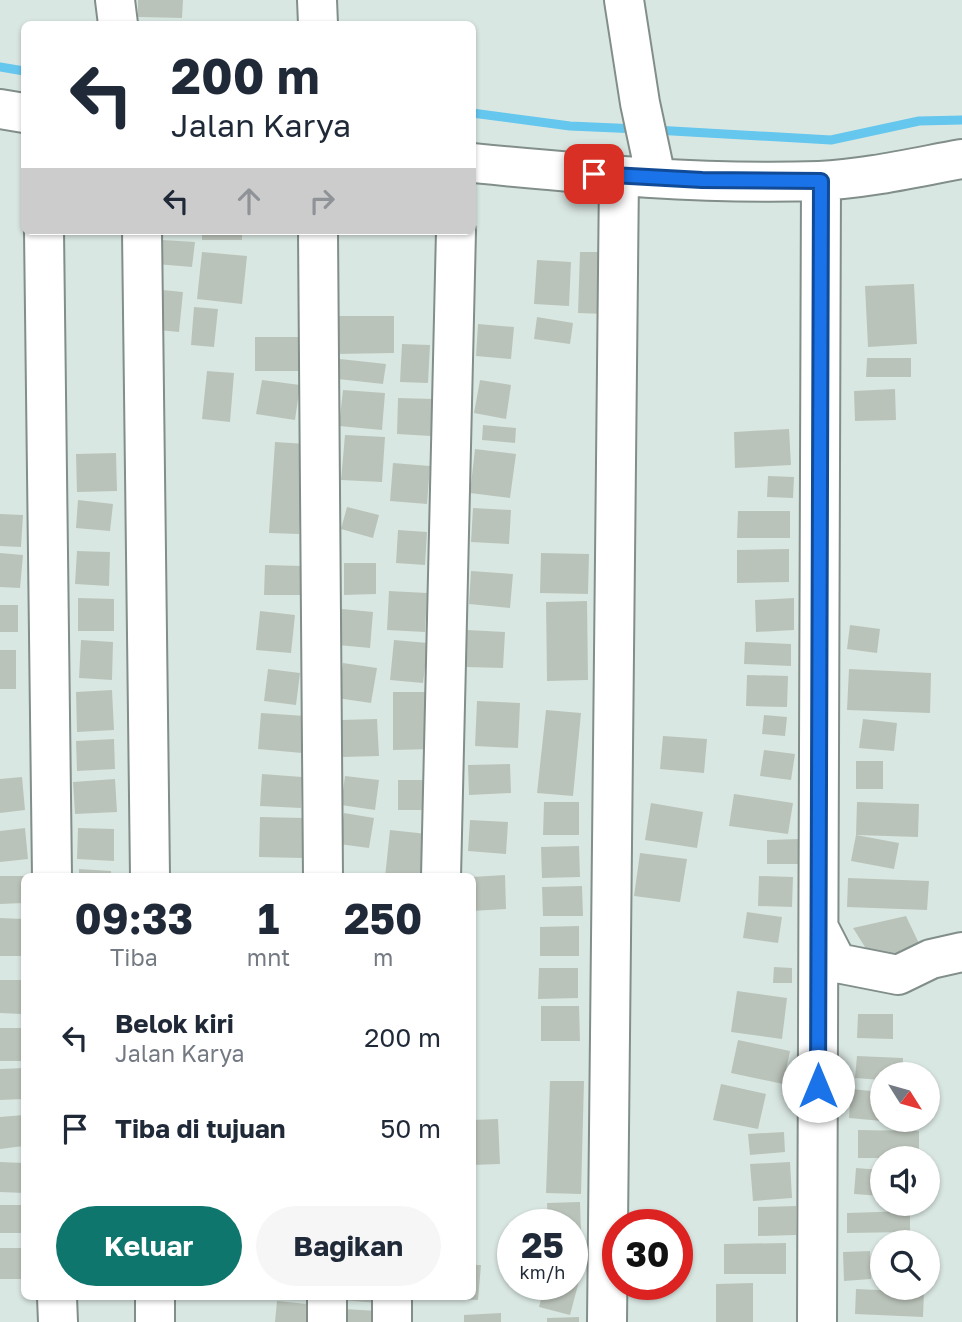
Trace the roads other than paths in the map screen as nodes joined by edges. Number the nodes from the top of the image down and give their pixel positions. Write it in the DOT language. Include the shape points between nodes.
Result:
graph roads {
  1 [pos="115,0"];
  2 [pos="317,0"];
  3 [pos="624,0"];
  4 [pos="118,21"];
  5 [pos="318,21"];
  6 [pos="0,109"];
  7 [pos="21,112"];
  8 [pos="962,159"];
  9 [pos="476,163"];
  10 [pos="642,172"];
  11 [pos="821,181"];
  12 [pos="44,235"];
  13 [pos="142,235"];
  14 [pos="318,235"];
  15 [pos="456,235"];
  16 [pos="52,873"];
  17 [pos="150,873"];
  18 [pos="323,873"];
  19 [pos="441,873"];
  20 [pos="818,928"];
  21 [pos="962,952"];
  22 [pos="57,1300"];
  23 [pos="155,1300"];
  24 [pos="327,1300"];
  25 [pos="392,1300"];
  26 [pos="58,1322"];
  27 [pos="155,1322"];
  28 [pos="327,1322"];
  29 [pos="392,1322"];
  30 [pos="607,1322"];
  31 [pos="817,1322"];
  1 -- 4 [label="street"];
  2 -- 5 [label="street"];
  3 -- 10 [label="street" via="640,103"];
  6 -- 7 [label="street"];
  8 -- 11 [label="street"];
  9 -- 10 [label="street"];
  10 -- 11 [label="street"];
  10 -- 30 [label="street"];
  11 -- 20 [label="street"];
  12 -- 16 [label="street"];
  13 -- 17 [label="street"];
  14 -- 18 [label="street"];
  15 -- 19 [label="street"];
  20 -- 21 [label="street" via="837,964 898,975 931,959"];
  20 -- 31 [label="street"];
  22 -- 26 [label="street"];
  23 -- 27 [label="street"];
  24 -- 28 [label="street"];
  25 -- 29 [label="street"];
}
